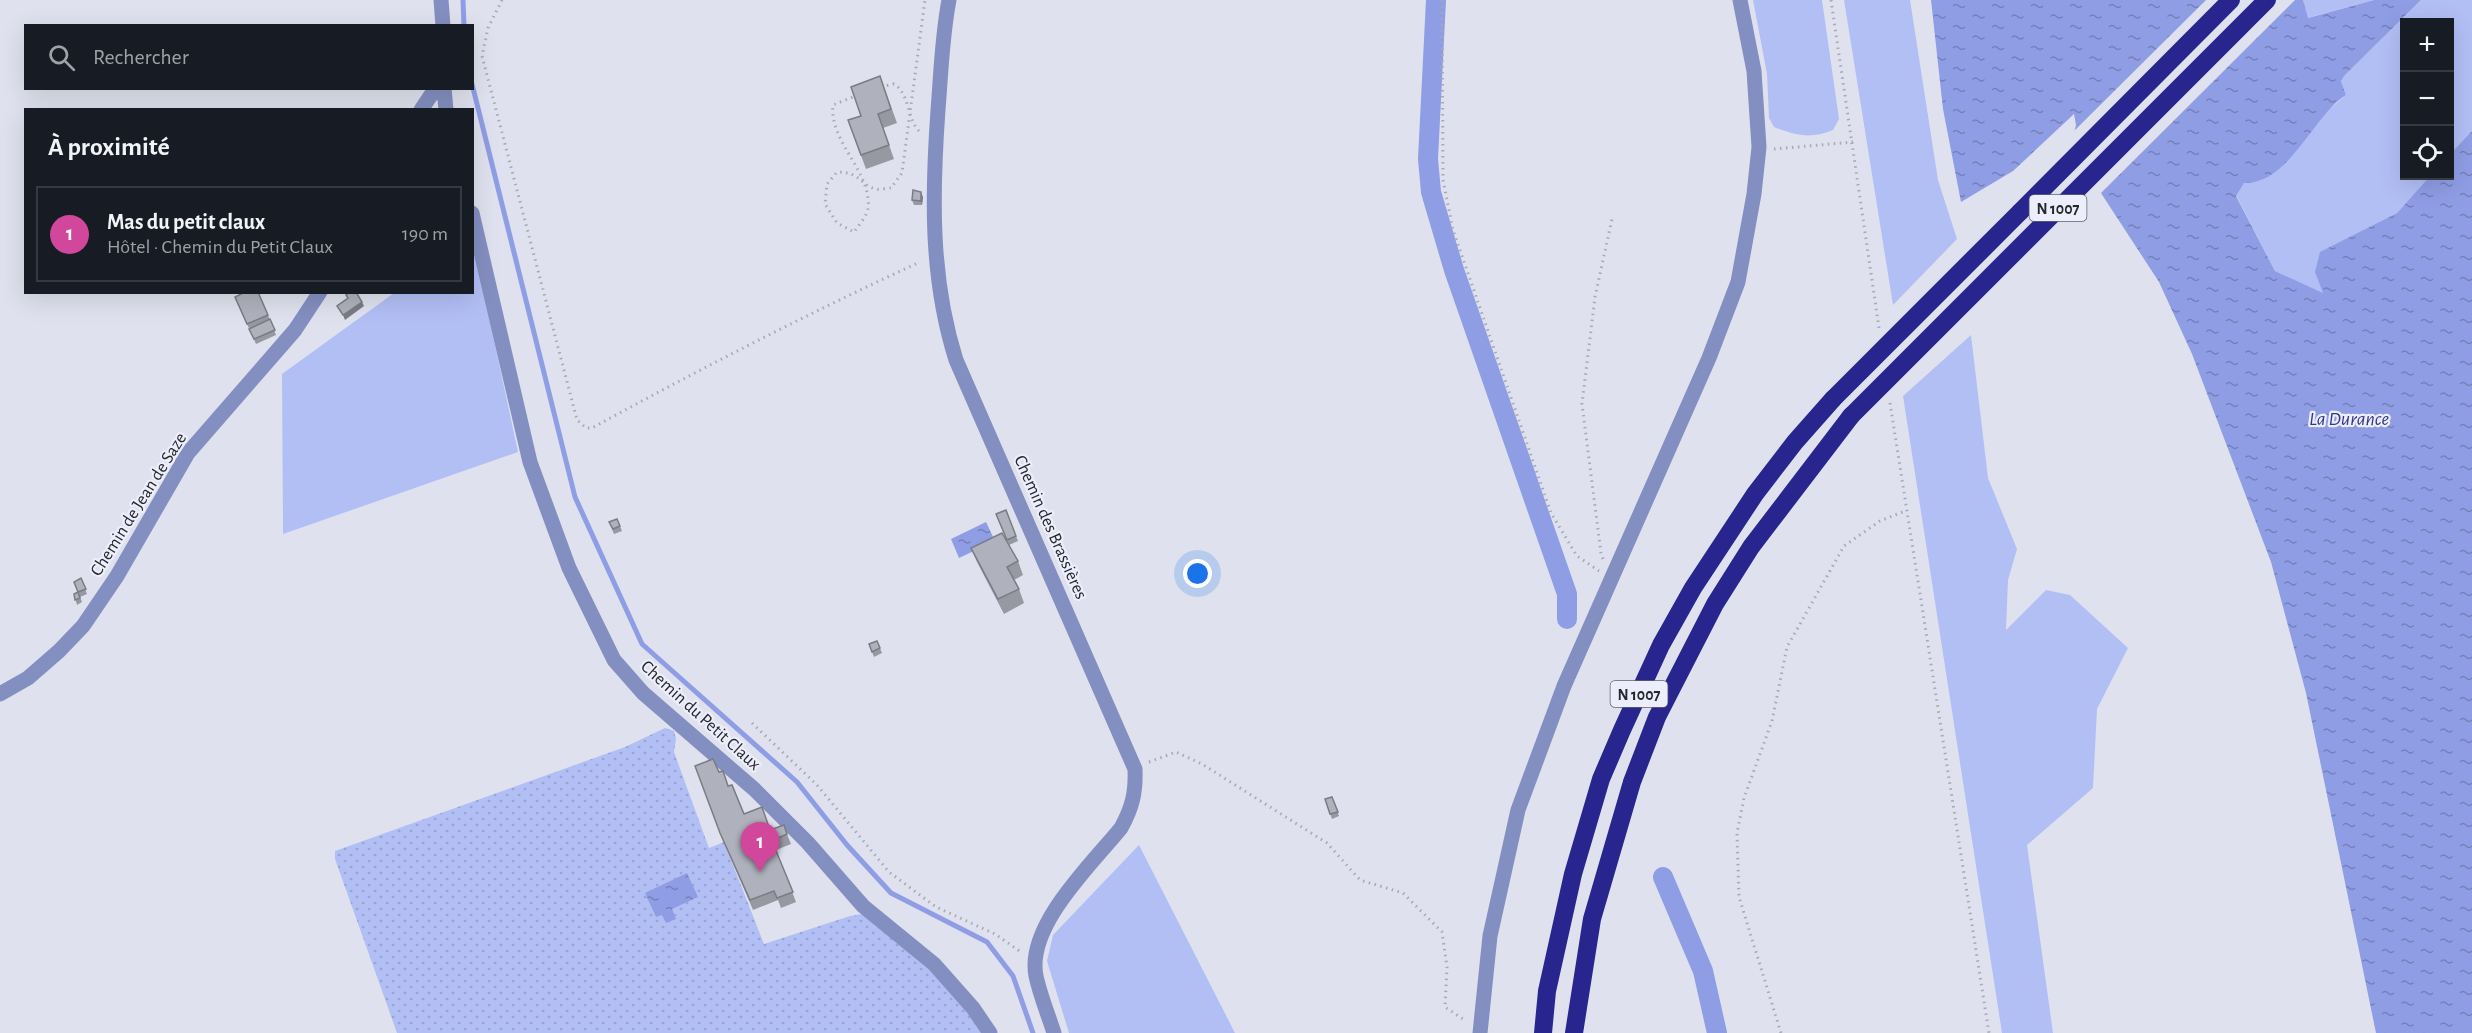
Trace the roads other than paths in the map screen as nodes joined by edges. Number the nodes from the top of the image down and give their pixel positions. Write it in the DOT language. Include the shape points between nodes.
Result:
graph roads {
  1 [pos="441,0"];
  2 [pos="949,0"];
  3 [pos="1740,0"];
  4 [pos="2231,0"];
  5 [pos="2267,0"];
  6 [pos="443,24"];
  7 [pos="442,90"];
  8 [pos="444,90"];
  9 [pos="422,108"];
  10 [pos="447,108"];
  11 [pos="474,222"];
  12 [pos="319,294"];
  13 [pos="0,694"];
  14 [pos="1481,1027"];
  15 [pos="990,1033"];
  16 [pos="1054,1033"];
  17 [pos="1543,1033"];
  18 [pos="1574,1033"];
  1 -- 6 [label="street"];
  2 -- 16 [label="street, Chemin des Brassières" via="943,30 934,168 935,255 945,324 956,360 1134,770 1136,793 1129,814 1048,920 1037,945 1036,976"];
  3 -- 14 [label="street" via="1754,71 1759,147 1738,282 1709,358 1564,686 1518,810 1490,936"];
  4 -- 17 [label="highway, N 1007, bridge" via="1833,399 1755,494 1692,588 1661,645 1601,779 1573,874 1546,991"];
  5 -- 18 [label="highway, N 1007, bridge" via="1851,416 1751,547 1715,604 1657,717 1632,783 1592,919"];
  7 -- 9 [label="street" via="431,95"];
  8 -- 10 [label="street"];
  11 -- 15 [label="street, Chemin du Petit Claux" via="530,462 569,568 614,660 643,693 754,789 863,906 934,964"];
  12 -- 13 [label="street, Chemin de Jean de Saze" via="295,330 188,453 89,619 28,678"];
}
